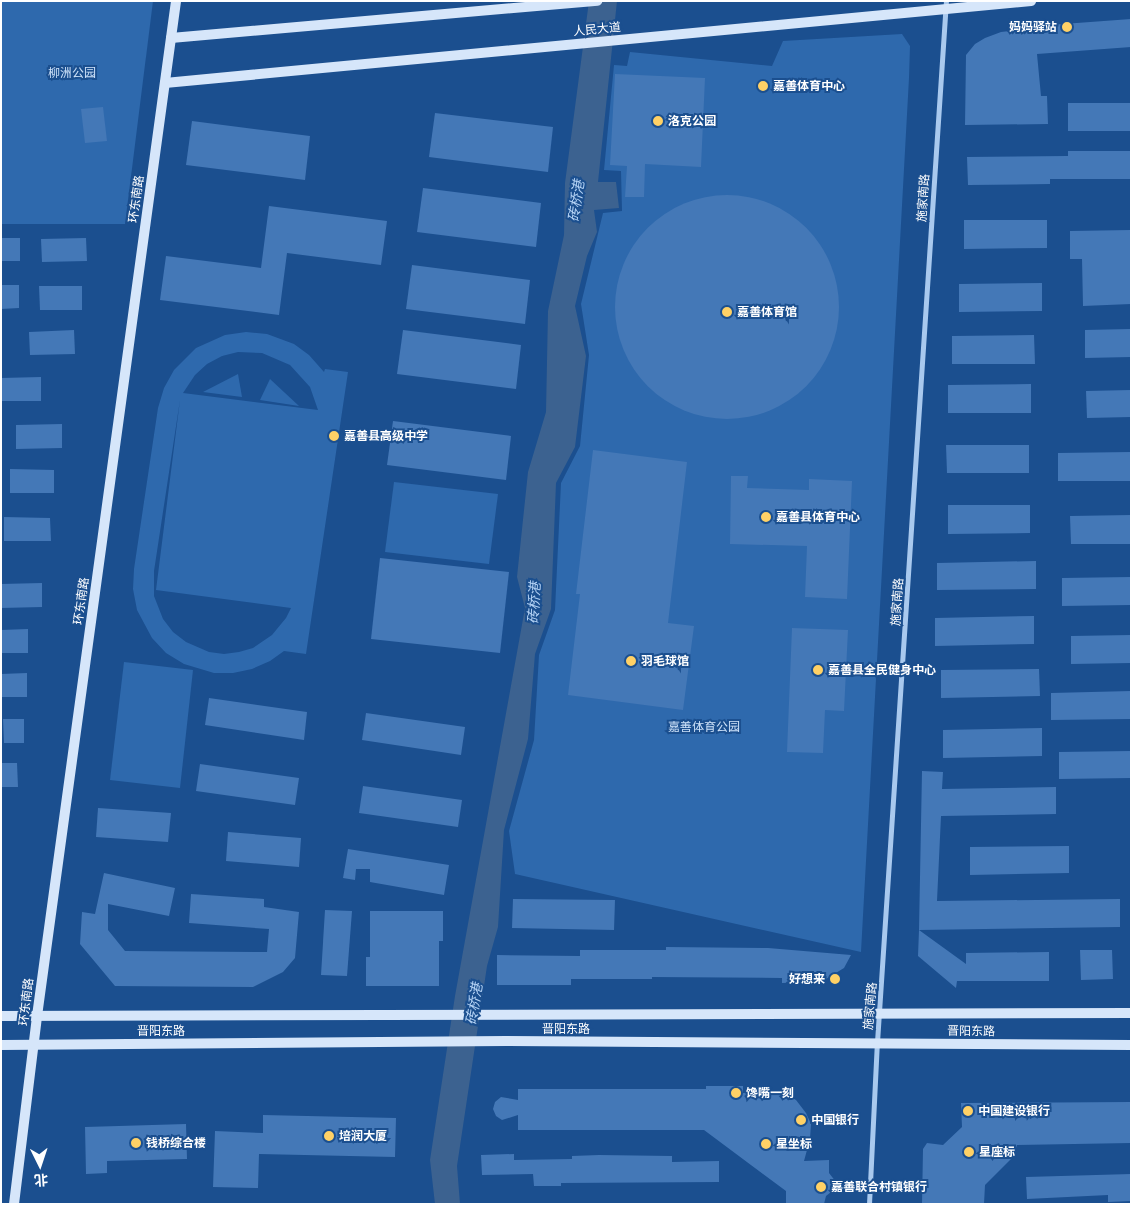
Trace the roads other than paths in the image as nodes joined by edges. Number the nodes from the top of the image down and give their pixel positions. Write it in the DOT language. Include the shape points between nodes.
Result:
graph roads {
  1 [pos="176,1"];
  2 [pos="597,1"];
  3 [pos="1031,1"];
  4 [pos="945,5"];
  5 [pos="171,38"];
  6 [pos="165,83"];
  7 [pos="1131,1013"];
  8 [pos="880,1014"];
  9 [pos="1,1016"];
  10 [pos="37,1016"];
  11 [pos="877,1042"];
  12 [pos="1,1045"];
  13 [pos="34,1045"];
  14 [pos="1131,1045"];
  15 [pos="14,1204"];
  16 [pos="868,1204"];
  1 -- 5 [label="main road, 环东南路"];
  2 -- 5 [label="main road"];
  3 -- 4 [label="main road, 人民大道"];
  4 -- 6 [label="main road, 人民大道"];
  4 -- 8 [label="street, 施家南路"];
  5 -- 6 [label="main road, 环东南路"];
  6 -- 10 [label="main road, 环东南路"];
  7 -- 8 [label="main road, 晋阳东路"];
  8 -- 10 [label="main road, 晋阳东路"];
  8 -- 11 [label="street, 施家南路"];
  9 -- 10 [label="main road, 晋阳东路"];
  10 -- 13 [label="main road, 环东南路"];
  11 -- 13 [label="main road, 晋阳东路"];
  11 -- 14 [label="main road, 晋阳东路"];
  11 -- 16 [label="street, 施家南路"];
  12 -- 13 [label="main road, 晋阳东路"];
  13 -- 15 [label="main road, 环东南路"];
}
